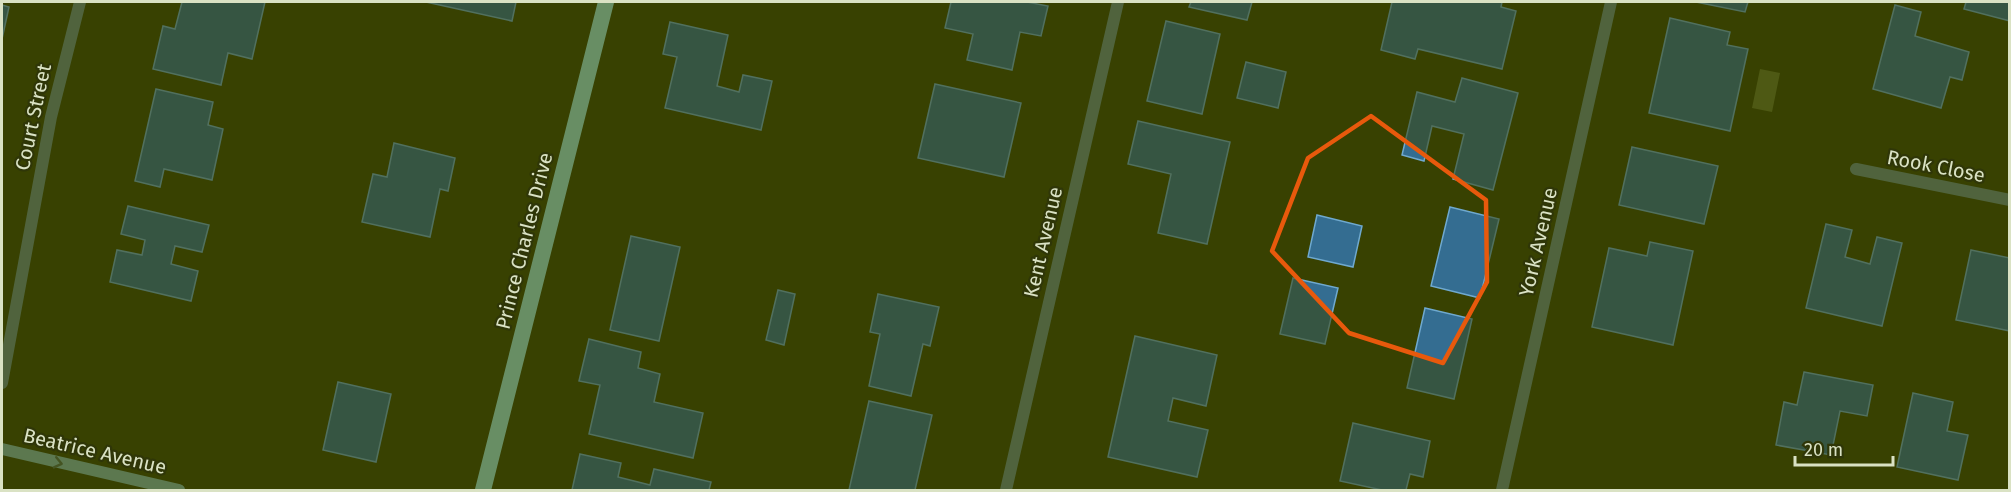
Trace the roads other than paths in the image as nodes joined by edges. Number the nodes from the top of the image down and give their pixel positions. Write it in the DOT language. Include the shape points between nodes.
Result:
graph roads {
  1 [pos="80,2"];
  2 [pos="606,2"];
  3 [pos="1118,2"];
  4 [pos="1611,2"];
  5 [pos="1856,169"];
  6 [pos="2010,200"];
  7 [pos="2,383"];
  8 [pos="2,449"];
  9 [pos="179,490"];
  10 [pos="483,490"];
  11 [pos="1006,490"];
  12 [pos="1502,490"];
  1 -- 7 [label="street, Court Street" via="51,117"];
  2 -- 10 [label="highway, Prince Charles Drive"];
  3 -- 11 [label="street, Kent Avenue"];
  4 -- 12 [label="street, York Avenue"];
  5 -- 6 [label="street, Rook Close"];
  8 -- 9 [label="main road, Beatrice Avenue, one-way"];
}
